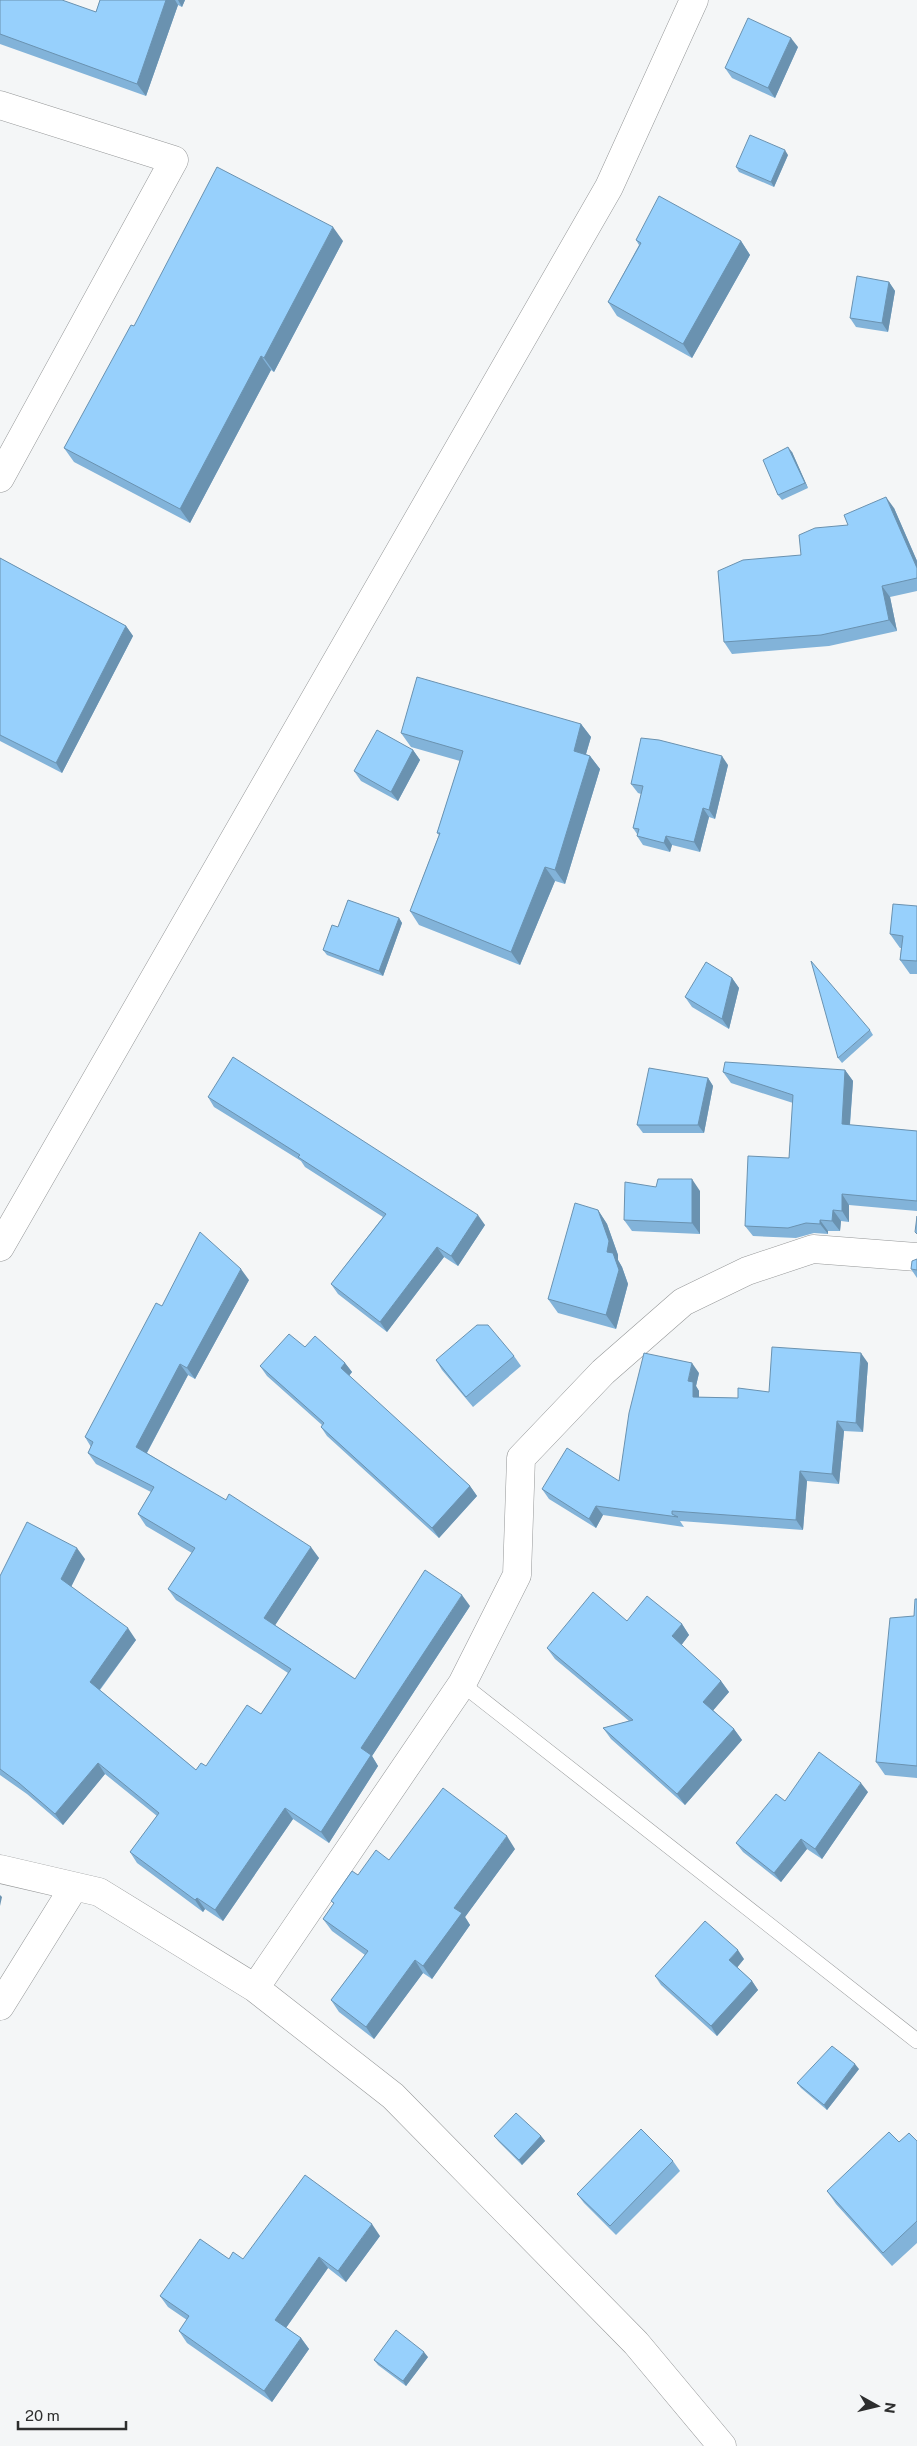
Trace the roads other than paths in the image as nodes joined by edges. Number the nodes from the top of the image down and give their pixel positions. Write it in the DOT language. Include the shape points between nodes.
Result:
graph roads {
  1 [pos="694,0"];
  2 [pos="0,105"];
  3 [pos="0,478"];
  4 [pos="0,1247"];
  5 [pos="917,1257"];
  6 [pos="462,1684"];
  7 [pos="0,1869"];
  8 [pos="74,1888"];
  9 [pos="255,1988"];
  10 [pos="0,2006"];
  11 [pos="917,2040"];
  12 [pos="722,2446"];
  1 -- 4 [label="street" via="609,187"];
  2 -- 3 [label="street" via="174,160"];
  5 -- 6 [label="street" via="813,1249 746,1271 682,1302 603,1372 521,1458 517,1575"];
  6 -- 9 [label="street"];
  6 -- 11 [label="lane"];
  7 -- 8 [label="street"];
  8 -- 9 [label="street" via="99,1892"];
  8 -- 10 [label="street"];
  9 -- 12 [label="street" via="393,2096 636,2343"];
}
